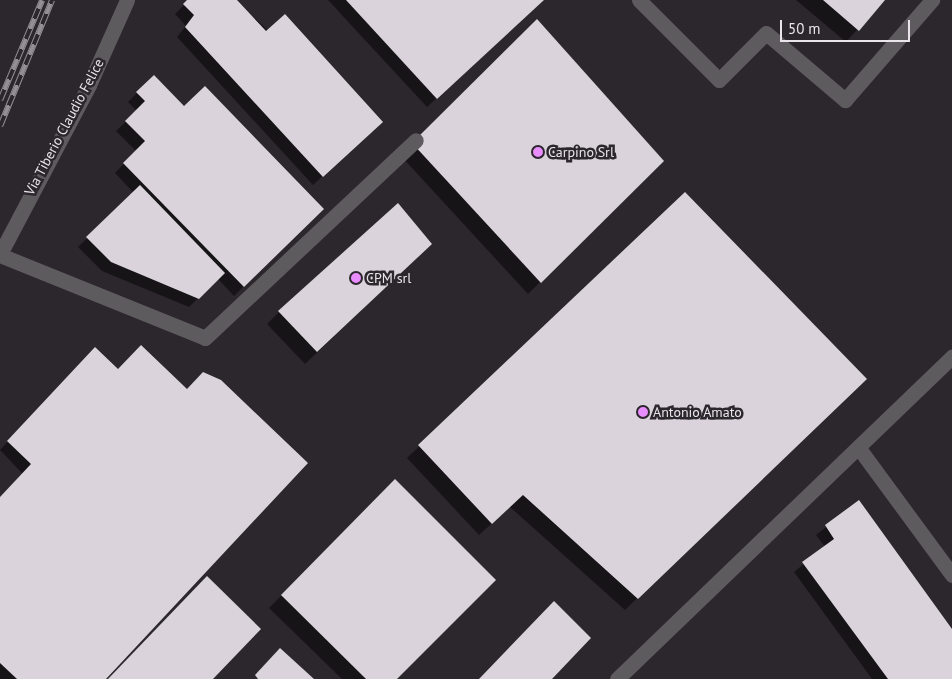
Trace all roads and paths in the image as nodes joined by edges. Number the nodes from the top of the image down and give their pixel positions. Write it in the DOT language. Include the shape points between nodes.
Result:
graph roads {
  1 [pos="127,0"];
  2 [pos="638,0"];
  3 [pos="932,0"];
  4 [pos="416,140"];
  5 [pos="0,254"];
  6 [pos="952,357"];
  7 [pos="858,447"];
  8 [pos="952,576"];
  9 [pos="617,679"];
  1 -- 5 [label="street, Via Tiberio Claudio Felice" via="89,85"];
  2 -- 3 [label="street" via="719,80 766,33 845,100"];
  4 -- 5 [label="street" via="205,338"];
  6 -- 7 [label="street"];
  7 -- 8 [label="street"];
  7 -- 9 [label="street"];
}
